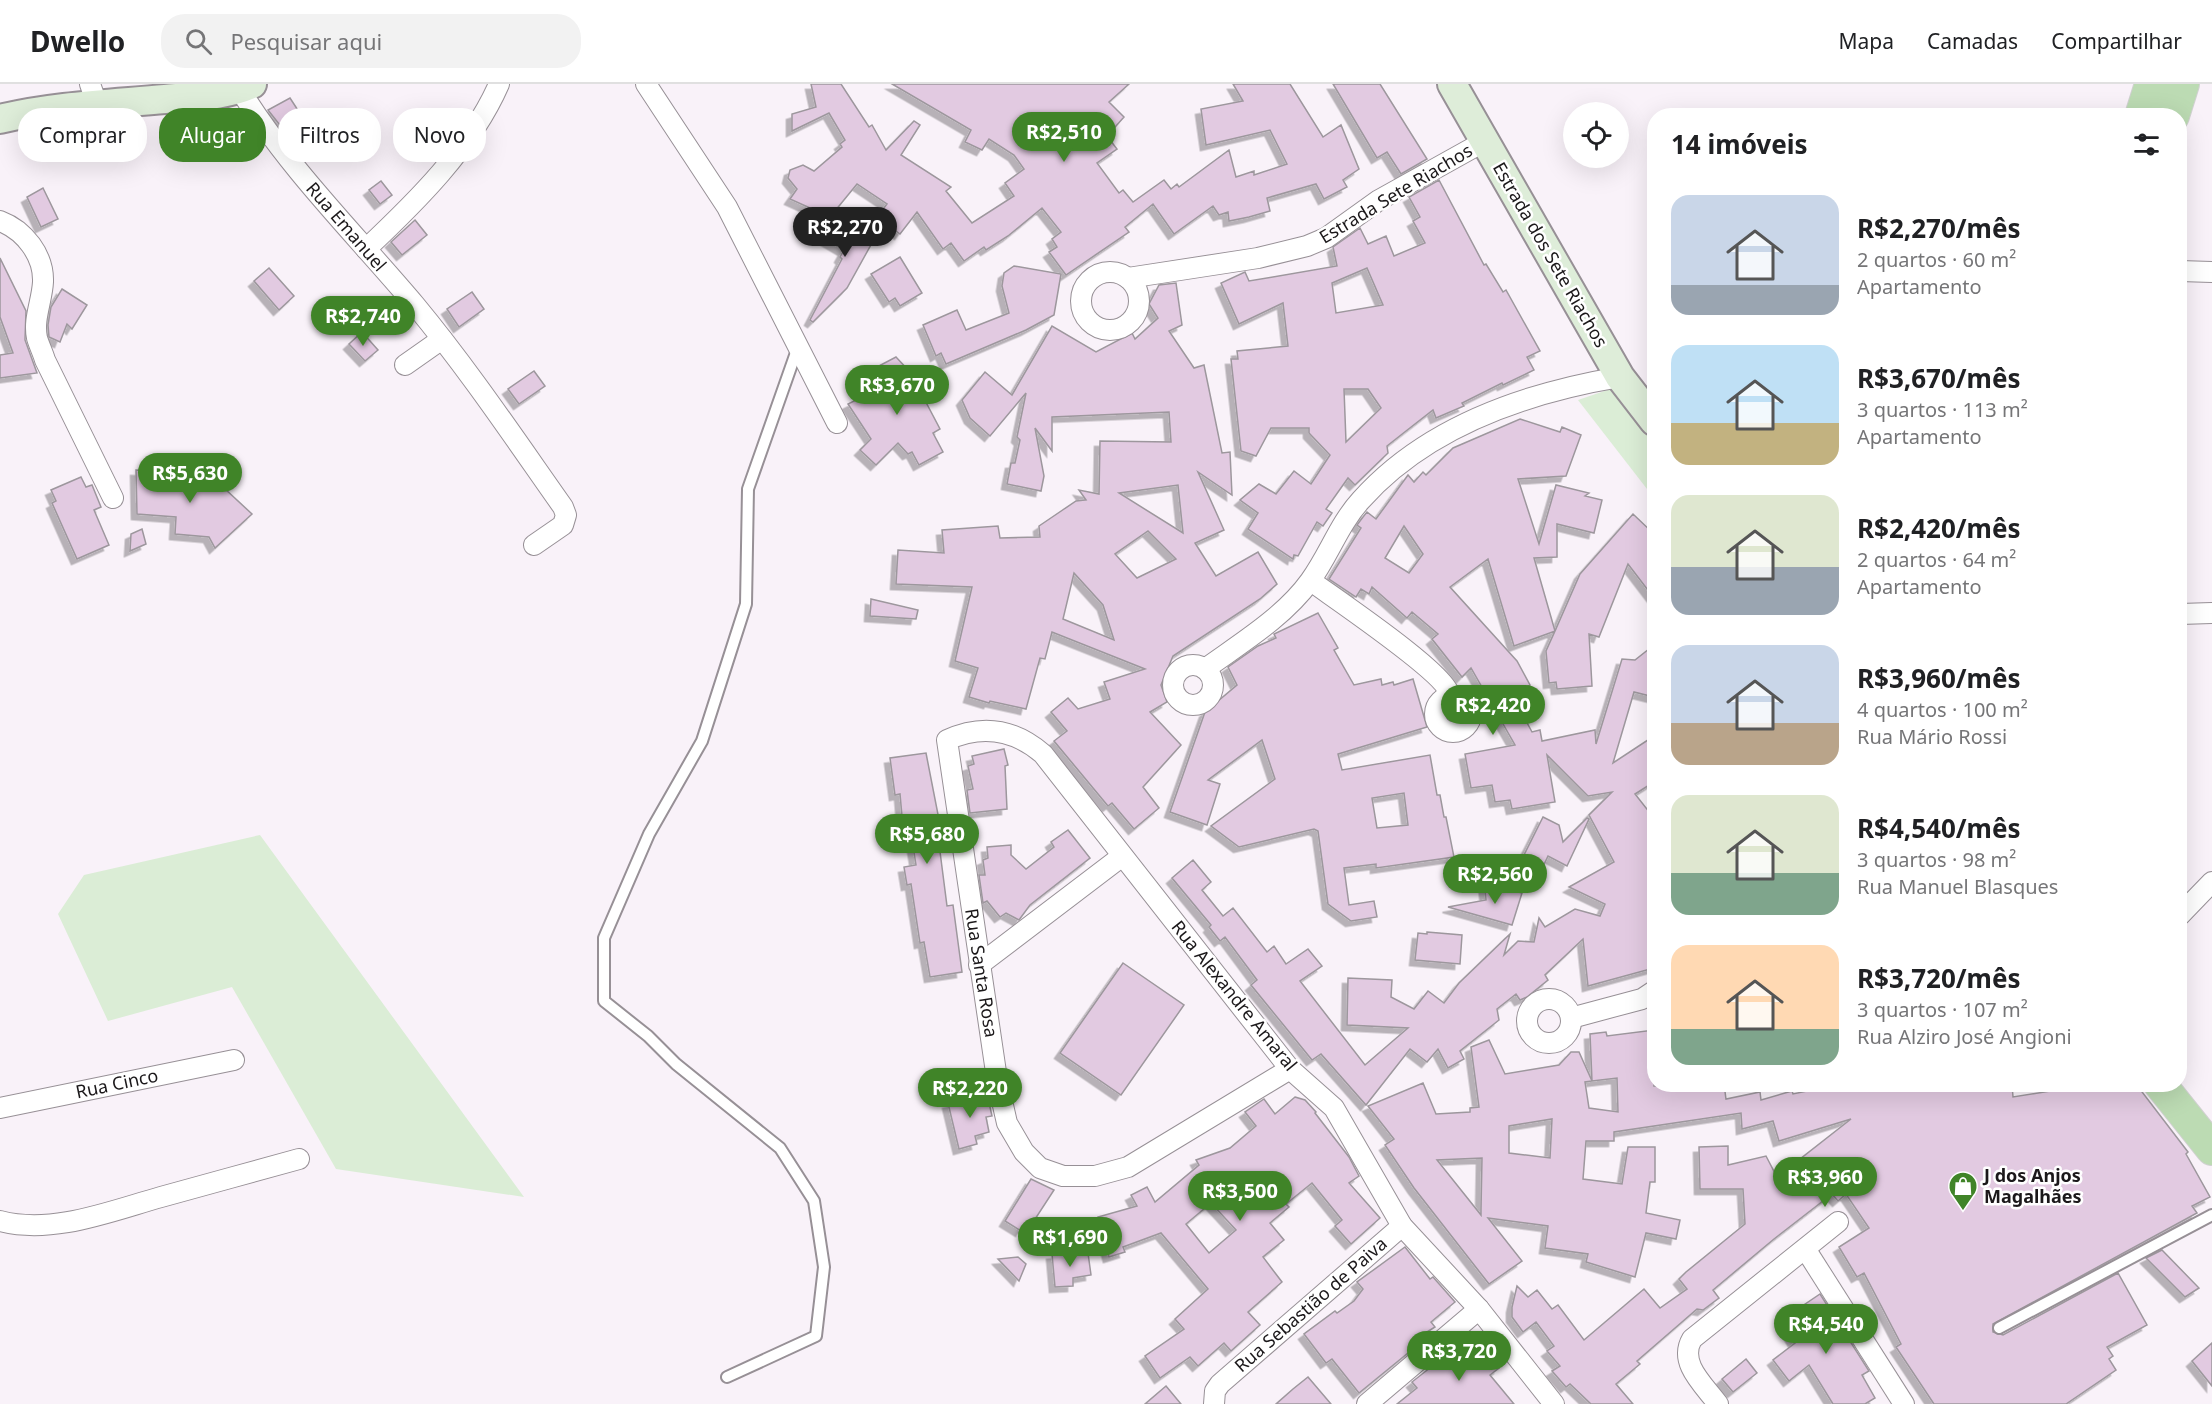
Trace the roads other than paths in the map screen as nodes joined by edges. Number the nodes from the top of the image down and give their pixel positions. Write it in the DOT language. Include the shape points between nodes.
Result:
graph roads {
  1 [pos="499,84"];
  2 [pos="646,84"];
  3 [pos="1452,84"];
  4 [pos="2151,84"];
  5 [pos="2183,84"];
  6 [pos="246,87"];
  7 [pos="207,89"];
  8 [pos="94,94"];
  9 [pos="2144,108"];
  10 [pos="2176,108"];
  11 [pos="0,119"];
  12 [pos="1485,141"];
  13 [pos="0,221"];
  14 [pos="366,249"];
  15 [pos="2187,271"];
  16 [pos="2212,272"];
  17 [pos="1128,278"];
  18 [pos="442,339"];
  19 [pos="798,346"];
  20 [pos="405,365"];
  21 [pos="1620,376"];
  22 [pos="1647,412"];
  23 [pos="837,423"];
  24 [pos="113,498"];
  25 [pos="534,545"];
  26 [pos="1311,581"];
  27 [pos="2212,612"];
  28 [pos="2187,614"];
  29 [pos="1205,669"];
  30 [pos="1450,696"];
  31 [pos="947,740"];
  32 [pos="1121,856"];
  33 [pos="2212,882"];
  34 [pos="2187,908"];
  35 [pos="979,965"];
  36 [pos="1647,996"];
  37 [pos="1571,1018"];
  38 [pos="234,1060"];
  39 [pos="1290,1069"];
  40 [pos="2187,1090"];
  41 [pos="2166,1092"];
  42 [pos="0,1108"];
  43 [pos="2212,1121"];
  44 [pos="2212,1149"];
  45 [pos="299,1159"];
  46 [pos="2212,1215"];
  47 [pos="0,1221"];
  48 [pos="1838,1222"];
  49 [pos="1402,1226"];
  50 [pos="1806,1250"];
  51 [pos="1479,1309"];
  52 [pos="1999,1328"];
  53 [pos="727,1377"];
  54 [pos="1548,1402"];
  55 [pos="1214,1404"];
  56 [pos="1367,1404"];
  57 [pos="1719,1404"];
  58 [pos="1904,1404"];
  1 -- 14 [label="street" via="458,150 414,205"];
  2 -- 19 [label="street" via="727,207"];
  3 -- 12 [label="street, Estrada dos Sete Riachos"];
  4 -- 9 [label="main road"];
  5 -- 10 [label="main road"];
  6 -- 7 [label="street"];
  6 -- 14 [label="street, Rua Emanuel" via="276,144"];
  7 -- 8 [label="street"];
  8 -- 11 [label="street"];
  12 -- 17 [label="street, Estrada Sete Riachos" via="1379,200 1326,238 1307,246 1258,258"];
  12 -- 21 [label="street, Estrada dos Sete Riachos"];
  13 -- 24 [label="street" via="24,235 37,255 43,283 37,337"];
  14 -- 18 [label="street, Rua Emanuel"];
  15 -- 16 [label="street"];
  18 -- 20 [label="street"];
  18 -- 25 [label="street, Rua Emanuel" via="563,507 563,525"];
  19 -- 23 [label="street"];
  19 -- 53 [label="lane" via="748,489 746,604 706,730 649,834 604,938 604,1000 780,1148 814,1201 824,1267 816,1336"];
  21 -- 22 [label="street, Estrada dos Sete Riachos"];
  21 -- 26 [label="street" via="1522,401 1452,428 1398,465 1360,500"];
  26 -- 29 [label="street" via="1274,617"];
  26 -- 30 [label="street" via="1441,679"];
  27 -- 28 [label="street"];
  31 -- 32 [label="street, Rua Alexandre Amaral" via="980,730 1002,731 1028,741 1043,754"];
  31 -- 35 [label="street, Rua Santa Rosa"];
  32 -- 35 [label="street"];
  32 -- 39 [label="street, Rua Alexandre Amaral"];
  33 -- 34 [label="street"];
  35 -- 39 [label="street, Rua Santa Rosa" via="1007,1123 1024,1152 1040,1168 1063,1176 1095,1176 1128,1167"];
  36 -- 37 [label="street"];
  38 -- 42 [label="street, Rua Cinco"];
  39 -- 49 [label="street, Rua Alexandre Amaral" via="1334,1108"];
  40 -- 43 [label="main road"];
  41 -- 44 [label="main road"];
  45 -- 47 [label="street" via="47,1225"];
  46 -- 52 [label="lane"];
  48 -- 50 [label="street"];
  49 -- 51 [label="street, Rua Alexandre Amaral"];
  49 -- 55 [label="street, Rua Sebastião de Paiva" via="1220,1384"];
  50 -- 57 [label="street" via="1692,1339 1687,1348 1690,1366"];
  50 -- 58 [label="street"];
  51 -- 54 [label="street, Rua Alexandre Amaral"];
  51 -- 56 [label="street"];
}
